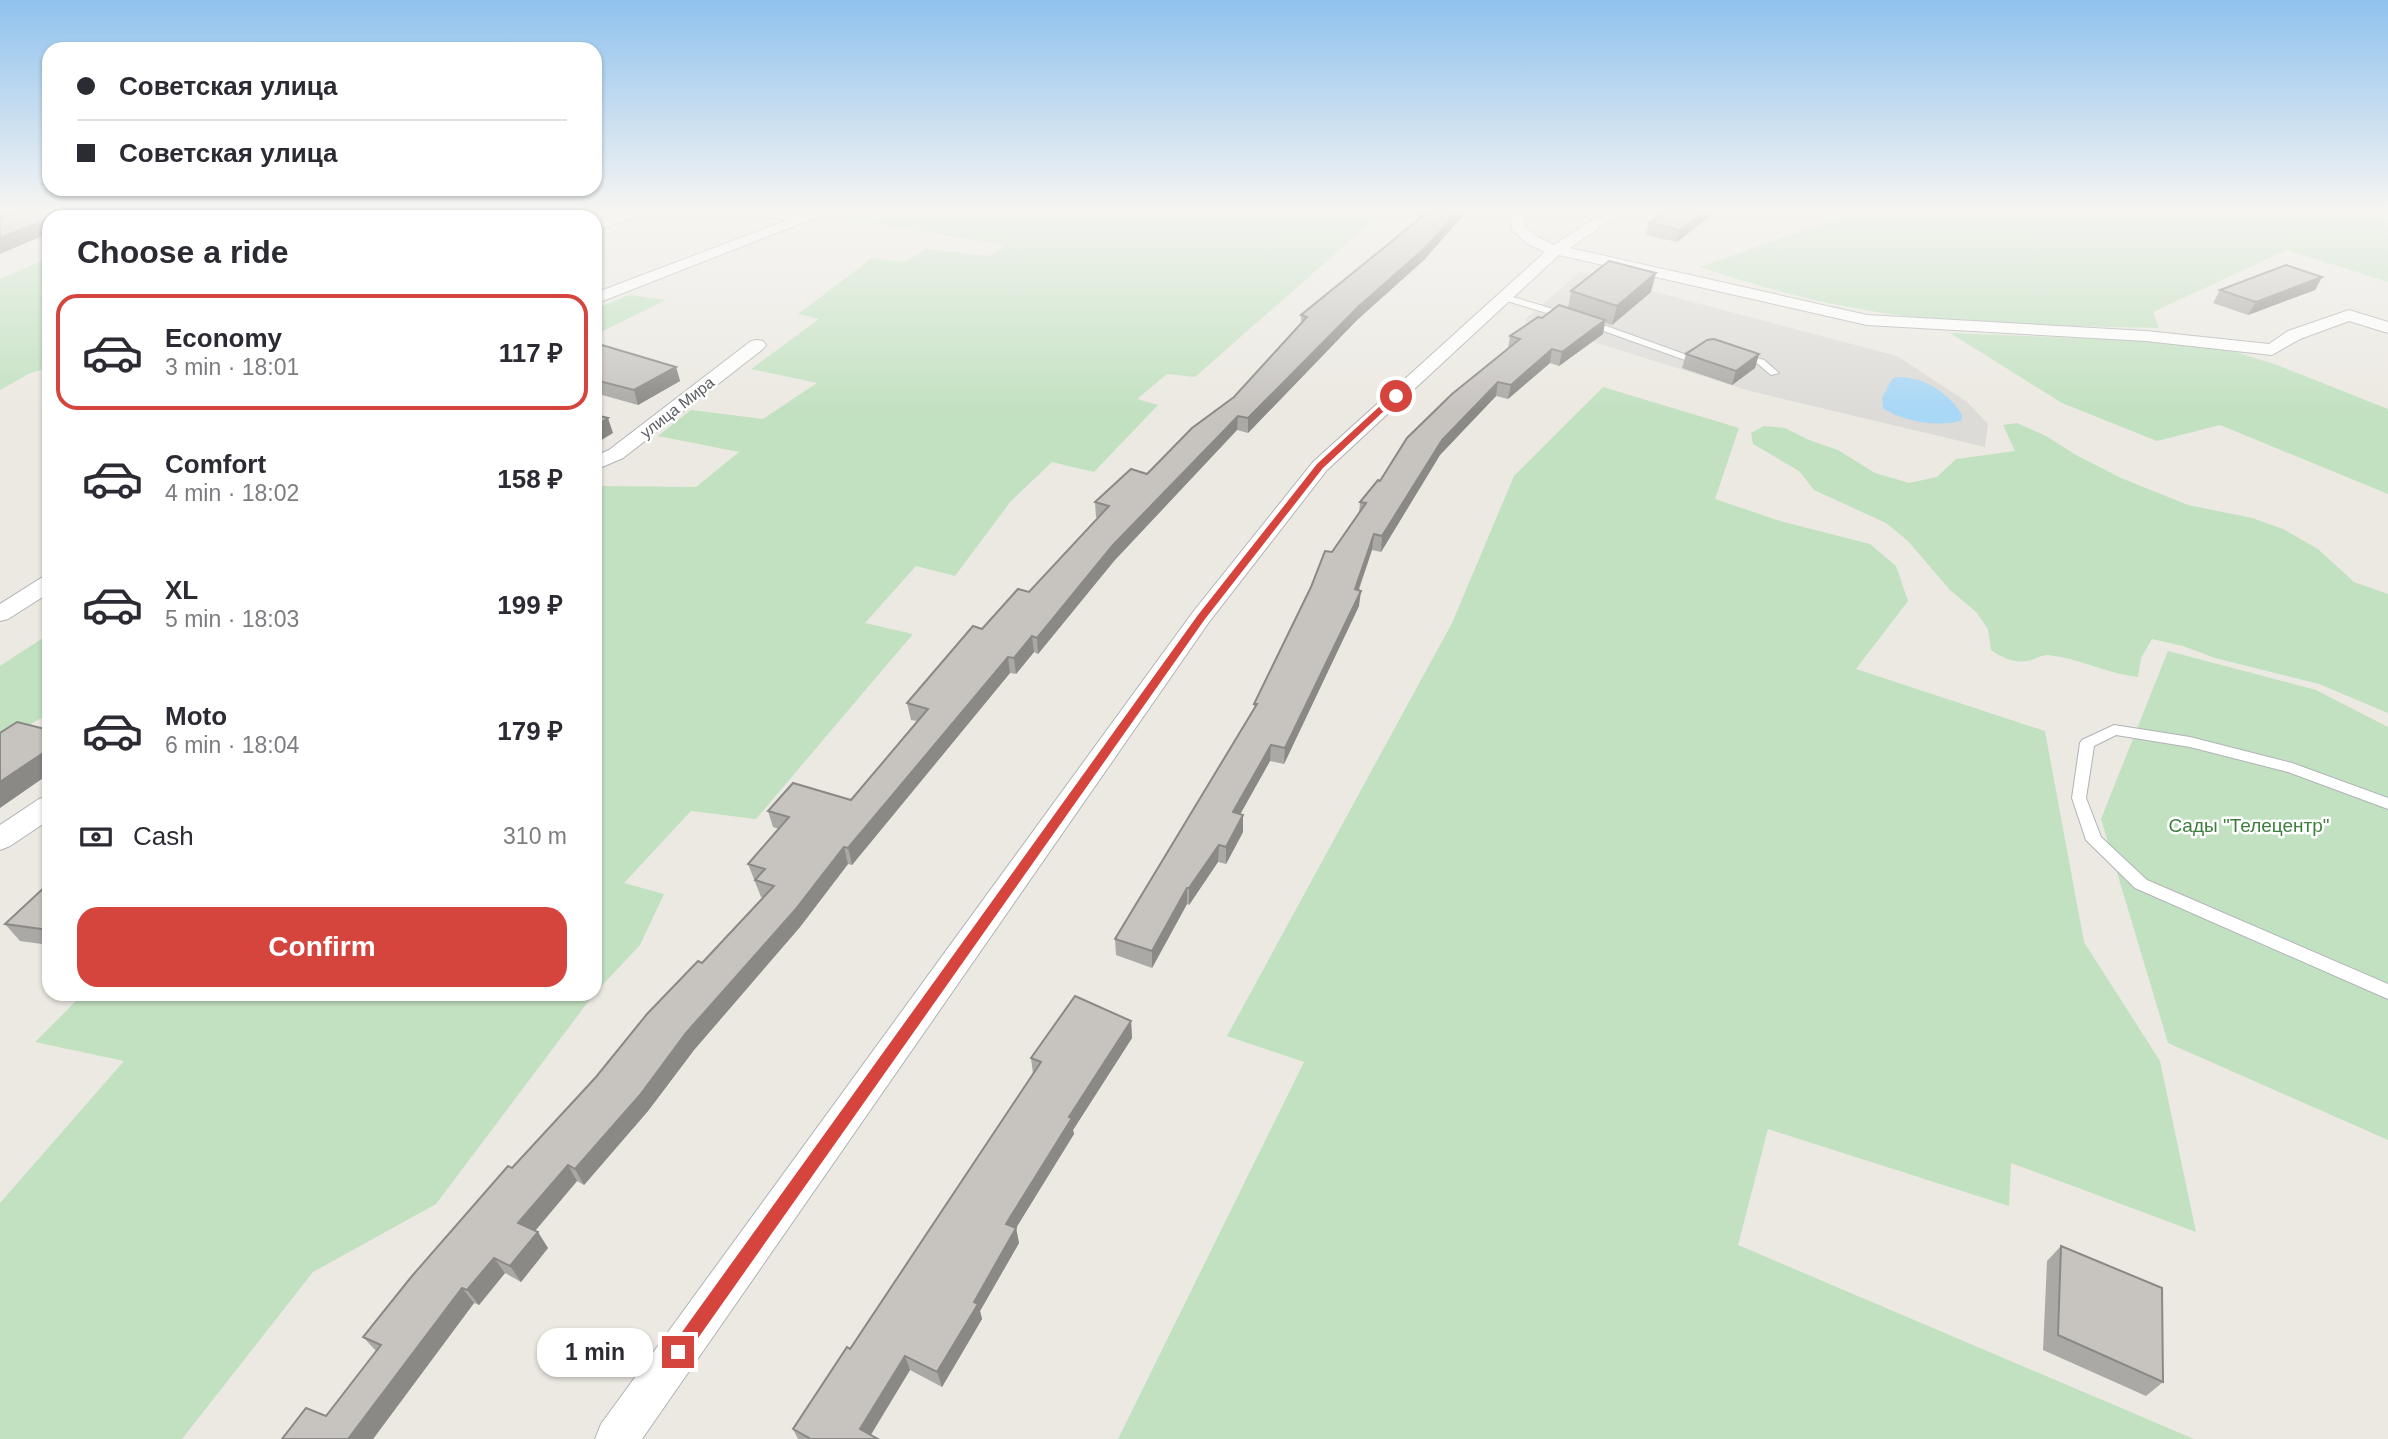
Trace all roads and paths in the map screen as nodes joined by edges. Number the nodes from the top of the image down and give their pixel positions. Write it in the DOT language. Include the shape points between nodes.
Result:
graph roads {
  1 [pos="652,277"];
  2 [pos="1525,277"];
  3 [pos="1683,277"];
  4 [pos="602,296"];
  5 [pos="1503,297"];
  6 [pos="2388,328"];
  7 [pos="757,345"];
  8 [pos="1711,349"];
  9 [pos="1736,354"];
  10 [pos="1774,373"];
  11 [pos="602,461"];
  12 [pos="42,587"];
  13 [pos="0,614"];
  14 [pos="2388,804"];
  15 [pos="42,811"];
  16 [pos="0,839"];
  17 [pos="2388,992"];
  18 [pos="616,1439"];
  1 -- 4 [label="street"];
  2 -- 5 [label="street"];
  3 -- 6 [label="street" via="1867,320 2146,336 2272,350 2294,335 2350,315"];
  5 -- 8 [label="lane" via="1685,357 1699,348"];
  5 -- 18 [label="street" via="1320,466 1201,617"];
  7 -- 11 [label="street, улица Мира"];
  9 -- 10 [label="lane" via="1761,362"];
  12 -- 13 [label="street"];
  14 -- 17 [label="lane" via="2292,768 2190,742 2114,730 2087,743 2079,798 2094,840 2141,884"];
  15 -- 16 [label="street"];
}
